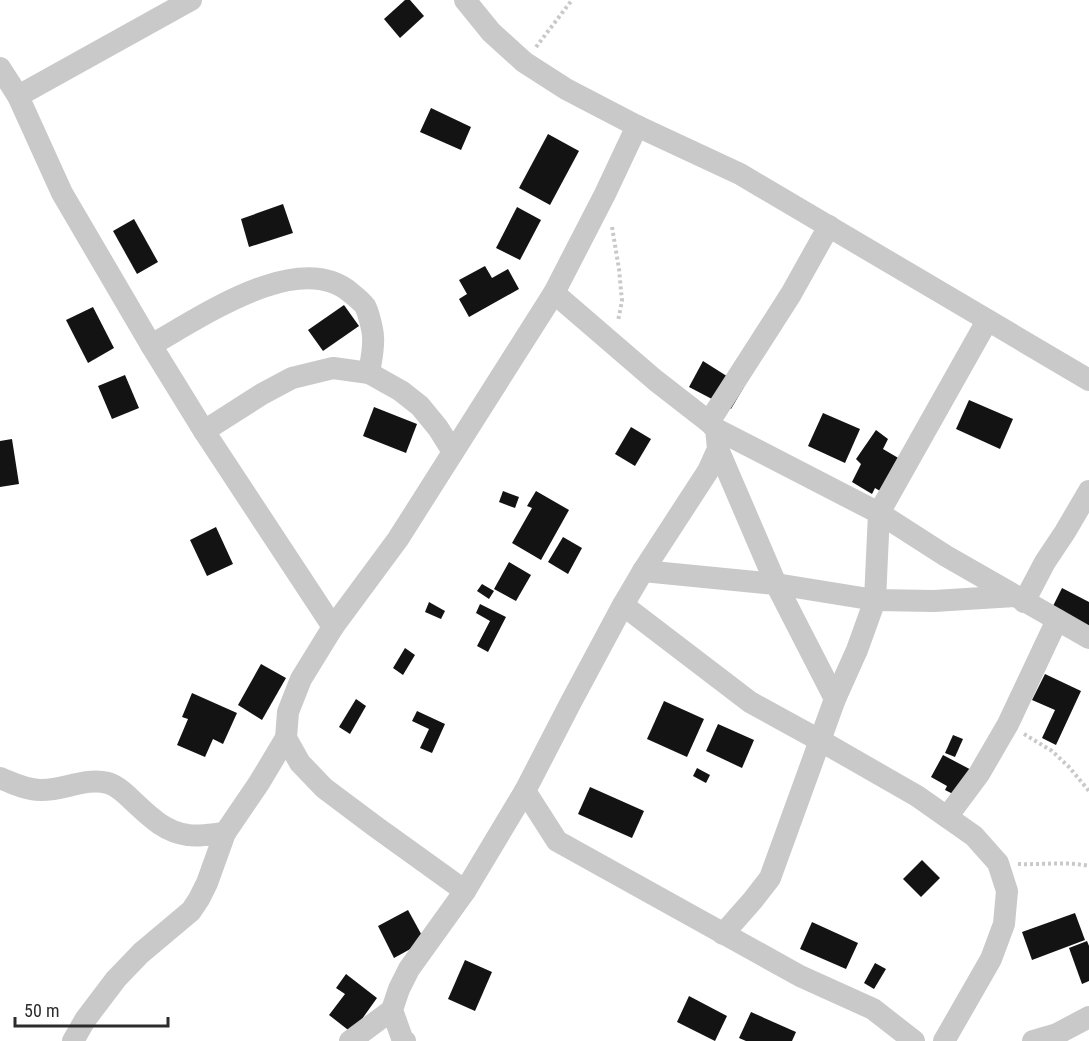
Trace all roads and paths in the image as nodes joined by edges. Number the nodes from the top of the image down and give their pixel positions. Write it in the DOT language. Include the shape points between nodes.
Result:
graph roads {
  1 [pos="191,0"];
  2 [pos="465,0"];
  3 [pos="572,0"];
  4 [pos="525,62"];
  5 [pos="0,68"];
  6 [pos="18,96"];
  7 [pos="637,126"];
  8 [pos="605,194"];
  9 [pos="829,226"];
  10 [pos="554,293"];
  11 [pos="987,321"];
  12 [pos="151,345"];
  13 [pos="614,345"];
  14 [pos="369,373"];
  15 [pos="1089,380"];
  16 [pos="204,431"];
  17 [pos="714,433"];
  18 [pos="453,452"];
  19 [pos="1089,491"];
  20 [pos="879,513"];
  21 [pos="643,572"];
  22 [pos="776,584"];
  23 [pos="1019,599"];
  24 [pos="875,600"];
  25 [pos="623,605"];
  26 [pos="1057,620"];
  27 [pos="333,627"];
  28 [pos="1089,638"];
  29 [pos="835,699"];
  30 [pos="1008,724"];
  31 [pos="286,738"];
  32 [pos="821,741"];
  33 [pos="0,778"];
  34 [pos="525,791"];
  35 [pos="1089,791"];
  36 [pos="947,817"];
  37 [pos="225,833"];
  38 [pos="998,863"];
  39 [pos="1089,866"];
  40 [pos="465,891"];
  41 [pos="723,934"];
  42 [pos="392,1010"];
  43 [pos="1089,1017"];
  44 [pos="1046,1039"];
  45 [pos="73,1041"];
  46 [pos="350,1041"];
  47 [pos="405,1041"];
  48 [pos="914,1041"];
  49 [pos="944,1041"];
  1 -- 6 [label="street"];
  2 -- 4 [label="street" via="491,32"];
  3 -- 4 [label="path"];
  4 -- 7 [label="street" via="566,89"];
  5 -- 6 [label="street"];
  6 -- 12 [label="street" via="62,193"];
  7 -- 8 [label="street"];
  7 -- 9 [label="street" via="740,174"];
  8 -- 10 [label="street"];
  8 -- 13 [label="path" via="621,291"];
  9 -- 11 [label="street"];
  9 -- 17 [label="street"];
  10 -- 13 [label="street"];
  10 -- 18 [label="street"];
  11 -- 15 [label="street"];
  11 -- 20 [label="street"];
  12 -- 14 [label="street" via="237,297 286,280 312,277 334,282 366,307 373,336"];
  12 -- 16 [label="street"];
  13 -- 17 [label="street"];
  14 -- 16 [label="street" via="333,368 292,378"];
  14 -- 18 [label="street" via="420,406"];
  16 -- 27 [label="street"];
  17 -- 20 [label="street"];
  17 -- 21 [label="street" via="708,471"];
  17 -- 22 [label="street"];
  18 -- 27 [label="street" via="398,539"];
  19 -- 23 [label="street"];
  20 -- 23 [label="street"];
  20 -- 24 [label="street"];
  21 -- 22 [label="street"];
  21 -- 25 [label="street"];
  22 -- 24 [label="street"];
  22 -- 29 [label="street"];
  23 -- 24 [label="street"];
  23 -- 26 [label="street"];
  24 -- 29 [label="street"];
  25 -- 32 [label="street" via="750,702"];
  25 -- 34 [label="street"];
  26 -- 28 [label="street"];
  26 -- 30 [label="street"];
  27 -- 31 [label="street" via="301,679 288,712"];
  29 -- 32 [label="street"];
  30 -- 35 [label="path" via="1052,751"];
  30 -- 36 [label="street" via="980,774"];
  31 -- 37 [label="street"];
  31 -- 40 [label="street" via="300,763 324,788"];
  32 -- 36 [label="street"];
  32 -- 41 [label="street" via="770,878"];
  33 -- 37 [label="street" via="39,790 110,783 167,829 189,836"];
  34 -- 40 [label="street"];
  34 -- 41 [label="street" via="557,841"];
  36 -- 38 [label="street" via="974,836"];
  37 -- 45 [label="street" via="200,899 116,979"];
  38 -- 39 [label="path"];
  38 -- 49 [label="street" via="1007,891 1004,924 991,959"];
  40 -- 42 [label="street" via="409,969"];
  41 -- 48 [label="street" via="800,976 873,1009"];
  42 -- 46 [label="street"];
  42 -- 47 [label="street"];
  43 -- 44 [label="street"];
}
